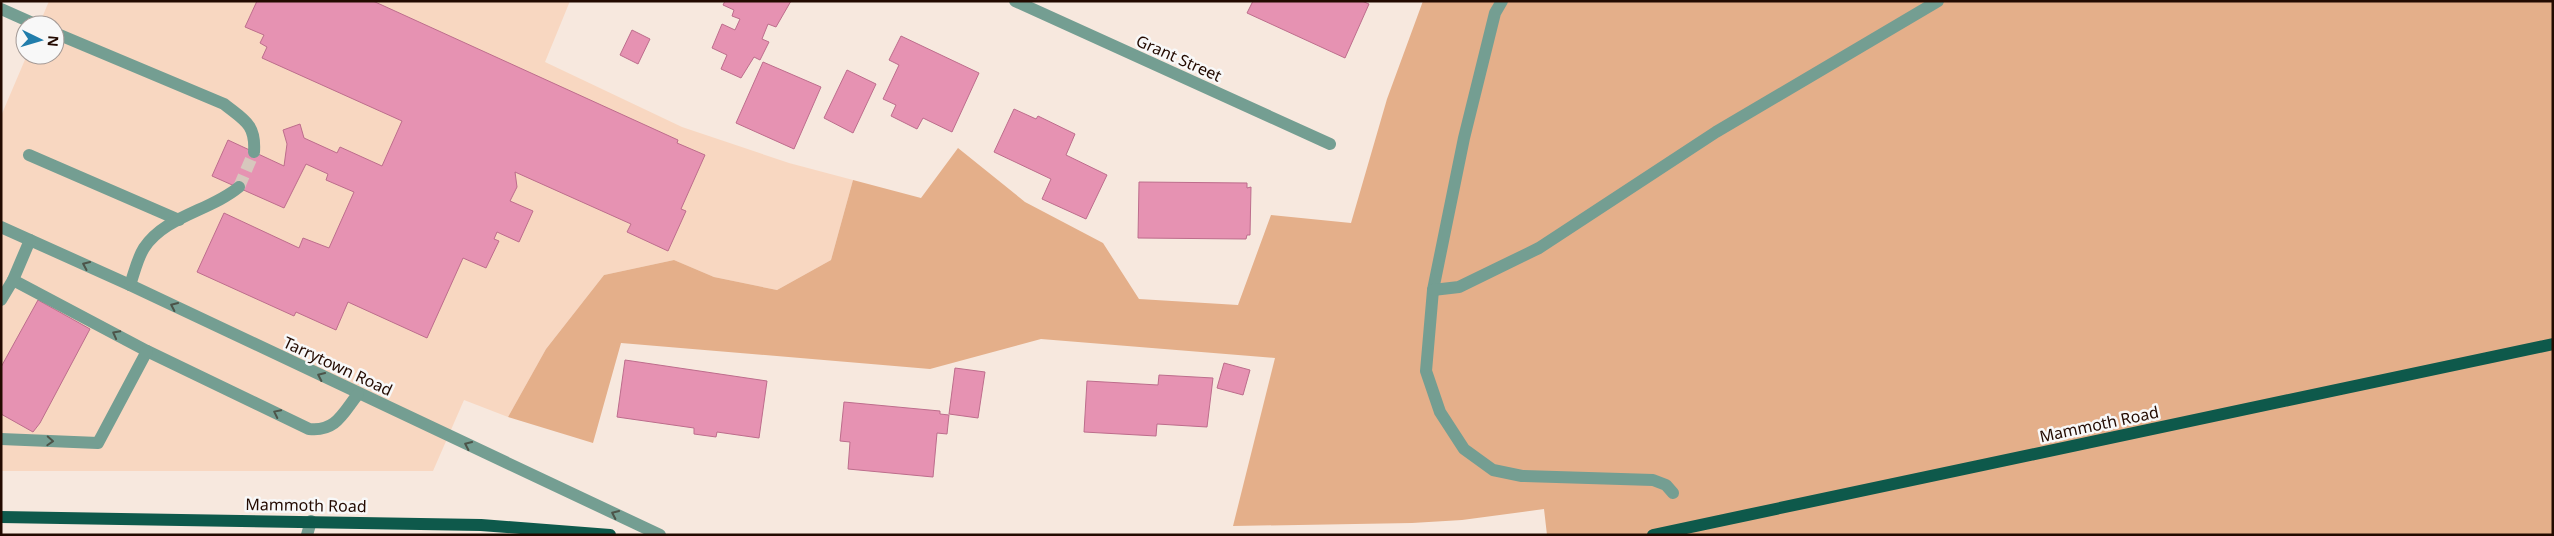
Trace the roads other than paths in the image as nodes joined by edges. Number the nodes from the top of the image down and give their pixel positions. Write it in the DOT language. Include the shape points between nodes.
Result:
graph roads {
  1 [pos="1015,1"];
  2 [pos="1502,1"];
  3 [pos="1938,1"];
  4 [pos="1,9"];
  5 [pos="15,15"];
  6 [pos="65,37"];
  7 [pos="1330,144"];
  8 [pos="254,152"];
  9 [pos="29,155"];
  10 [pos="239,187"];
  11 [pos="179,220"];
  12 [pos="1,227"];
  13 [pos="30,240"];
  14 [pos="13,280"];
  15 [pos="130,285"];
  16 [pos="1433,290"];
  17 [pos="1,300"];
  18 [pos="2553,344"];
  19 [pos="147,351"];
  20 [pos="358,394"];
  21 [pos="1,439"];
  22 [pos="1673,493"];
  23 [pos="1,516"];
  24 [pos="311,521"];
  25 [pos="308,535"];
  26 [pos="610,535"];
  27 [pos="660,535"];
  28 [pos="1653,535"];
  1 -- 7 [label="street, Grant Street"];
  2 -- 16 [label="street" via="1495,13 1464,138"];
  3 -- 16 [label="street" via="1716,132 1539,248 1459,287"];
  4 -- 5 [label="street"];
  6 -- 8 [label="street" via="224,104 248,122 255,136"];
  9 -- 11 [label="street"];
  10 -- 11 [label="street"];
  11 -- 15 [label="street" via="153,236 142,250"];
  12 -- 13 [label="street, Tarrytown Road"];
  13 -- 14 [label="street"];
  15 -- 13 [label="street, Tarrytown Road, one-way"];
  14 -- 17 [label="street"];
  19 -- 14 [label="street, one-way"];
  20 -- 15 [label="street, Tarrytown Road, one-way"];
  16 -- 22 [label="street" via="1426,371 1440,412 1464,450 1493,470 1522,476 1653,480"];
  18 -- 28 [label="main road, Mammoth Road"];
  20 -- 19 [label="street, one-way" via="333,425 323,430 309,429"];
  21 -- 19 [label="street, one-way" via="98,443"];
  27 -- 20 [label="street, Tarrytown Road, one-way"];
  23 -- 24 [label="main road, Mammoth Road"];
  24 -- 25 [label="street"];
  24 -- 26 [label="main road, Mammoth Road" via="482,525"];
}
